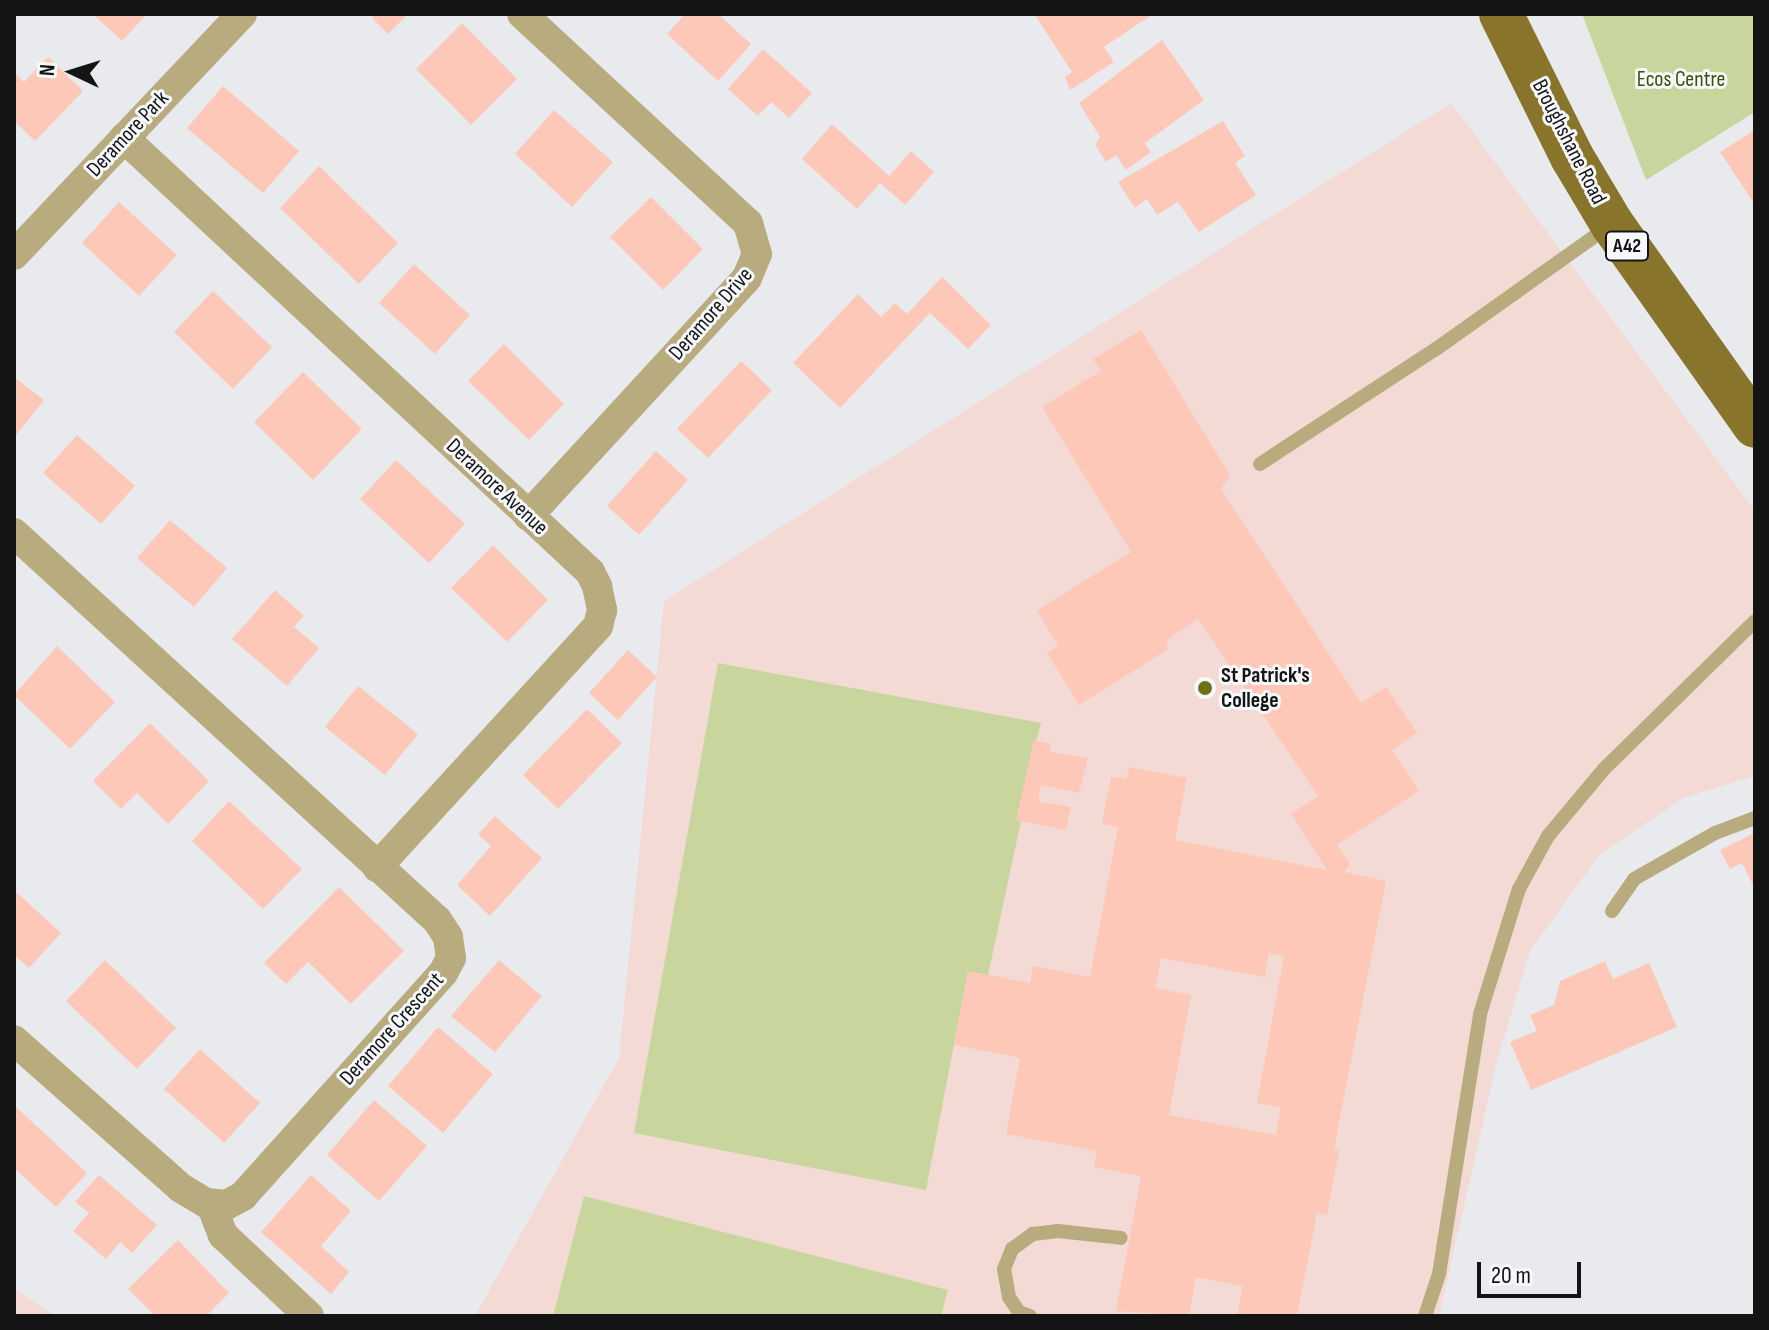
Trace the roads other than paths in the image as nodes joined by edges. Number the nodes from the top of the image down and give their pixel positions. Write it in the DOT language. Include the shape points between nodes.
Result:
graph roads {
  1 [pos="242,14"];
  2 [pos="522,14"];
  3 [pos="1501,14"];
  4 [pos="1520,33"];
  5 [pos="124,138"];
  6 [pos="1612,224"];
  7 [pos="14,255"];
  8 [pos="1755,426"];
  9 [pos="1260,464"];
  10 [pos="528,516"];
  11 [pos="14,533"];
  12 [pos="1755,621"];
  13 [pos="1755,818"];
  14 [pos="377,867"];
  15 [pos="1612,911"];
  16 [pos="14,1040"];
  17 [pos="211,1204"];
  18 [pos="1121,1238"];
  19 [pos="309,1316"];
  20 [pos="1030,1316"];
  21 [pos="1425,1316"];
  1 -- 5 [label="street, Deramore Park"];
  2 -- 10 [label="street, Deramore Drive" via="748,223 757,254 747,278"];
  3 -- 4 [label="main road, A42"];
  4 -- 6 [label="main road, Broughshane Road / A42" via="1572,157"];
  5 -- 7 [label="street, Deramore Park"];
  5 -- 10 [label="street, Deramore Avenue"];
  6 -- 8 [label="main road, Broughshane Road / A42"];
  6 -- 9 [label="lane" via="1436,349"];
  10 -- 14 [label="street, Deramore Avenue" via="590,572 600,602 598,626"];
  11 -- 14 [label="street, Deramore Crescent"];
  12 -- 21 [label="lane" via="1604,769 1548,836 1519,889 1480,1014 1439,1274"];
  13 -- 15 [label="lane" via="1715,833 1634,879"];
  14 -- 17 [label="street, Deramore Crescent" via="441,925 450,943 449,963 243,1196"];
  16 -- 17 [label="street" via="181,1188"];
  17 -- 19 [label="street" via="223,1235"];
  18 -- 20 [label="lane" via="1058,1231 1033,1234 1012,1249 1004,1269 1009,1297 1019,1312"];
}
